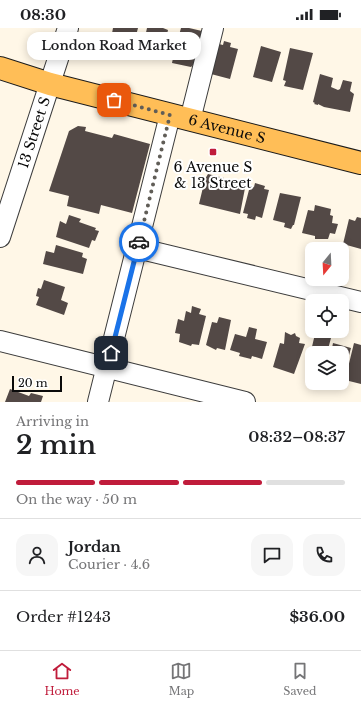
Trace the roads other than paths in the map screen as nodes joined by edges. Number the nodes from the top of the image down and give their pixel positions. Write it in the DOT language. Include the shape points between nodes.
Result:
graph roads {
  1 [pos="68,28"];
  2 [pos="213,28"];
  3 [pos="0,68"];
  4 [pos="50,84"];
  5 [pos="180,117"];
  6 [pos="361,163"];
  7 [pos="0,237"];
  8 [pos="137,248"];
  9 [pos="361,302"];
  10 [pos="0,341"];
  11 [pos="107,368"];
  12 [pos="98,402"];
  13 [pos="245,402"];
  1 -- 4 [label="street, 13 Street S"];
  2 -- 5 [label="street"];
  3 -- 4 [label="main road, 6 Avenue S"];
  4 -- 5 [label="main road, 6 Avenue S"];
  4 -- 7 [label="street, 13 Street S"];
  5 -- 6 [label="main road, 6 Avenue S"];
  5 -- 8 [label="street"];
  8 -- 9 [label="street"];
  8 -- 11 [label="street"];
  10 -- 11 [label="street"];
  11 -- 12 [label="street"];
  11 -- 13 [label="street"];
}
